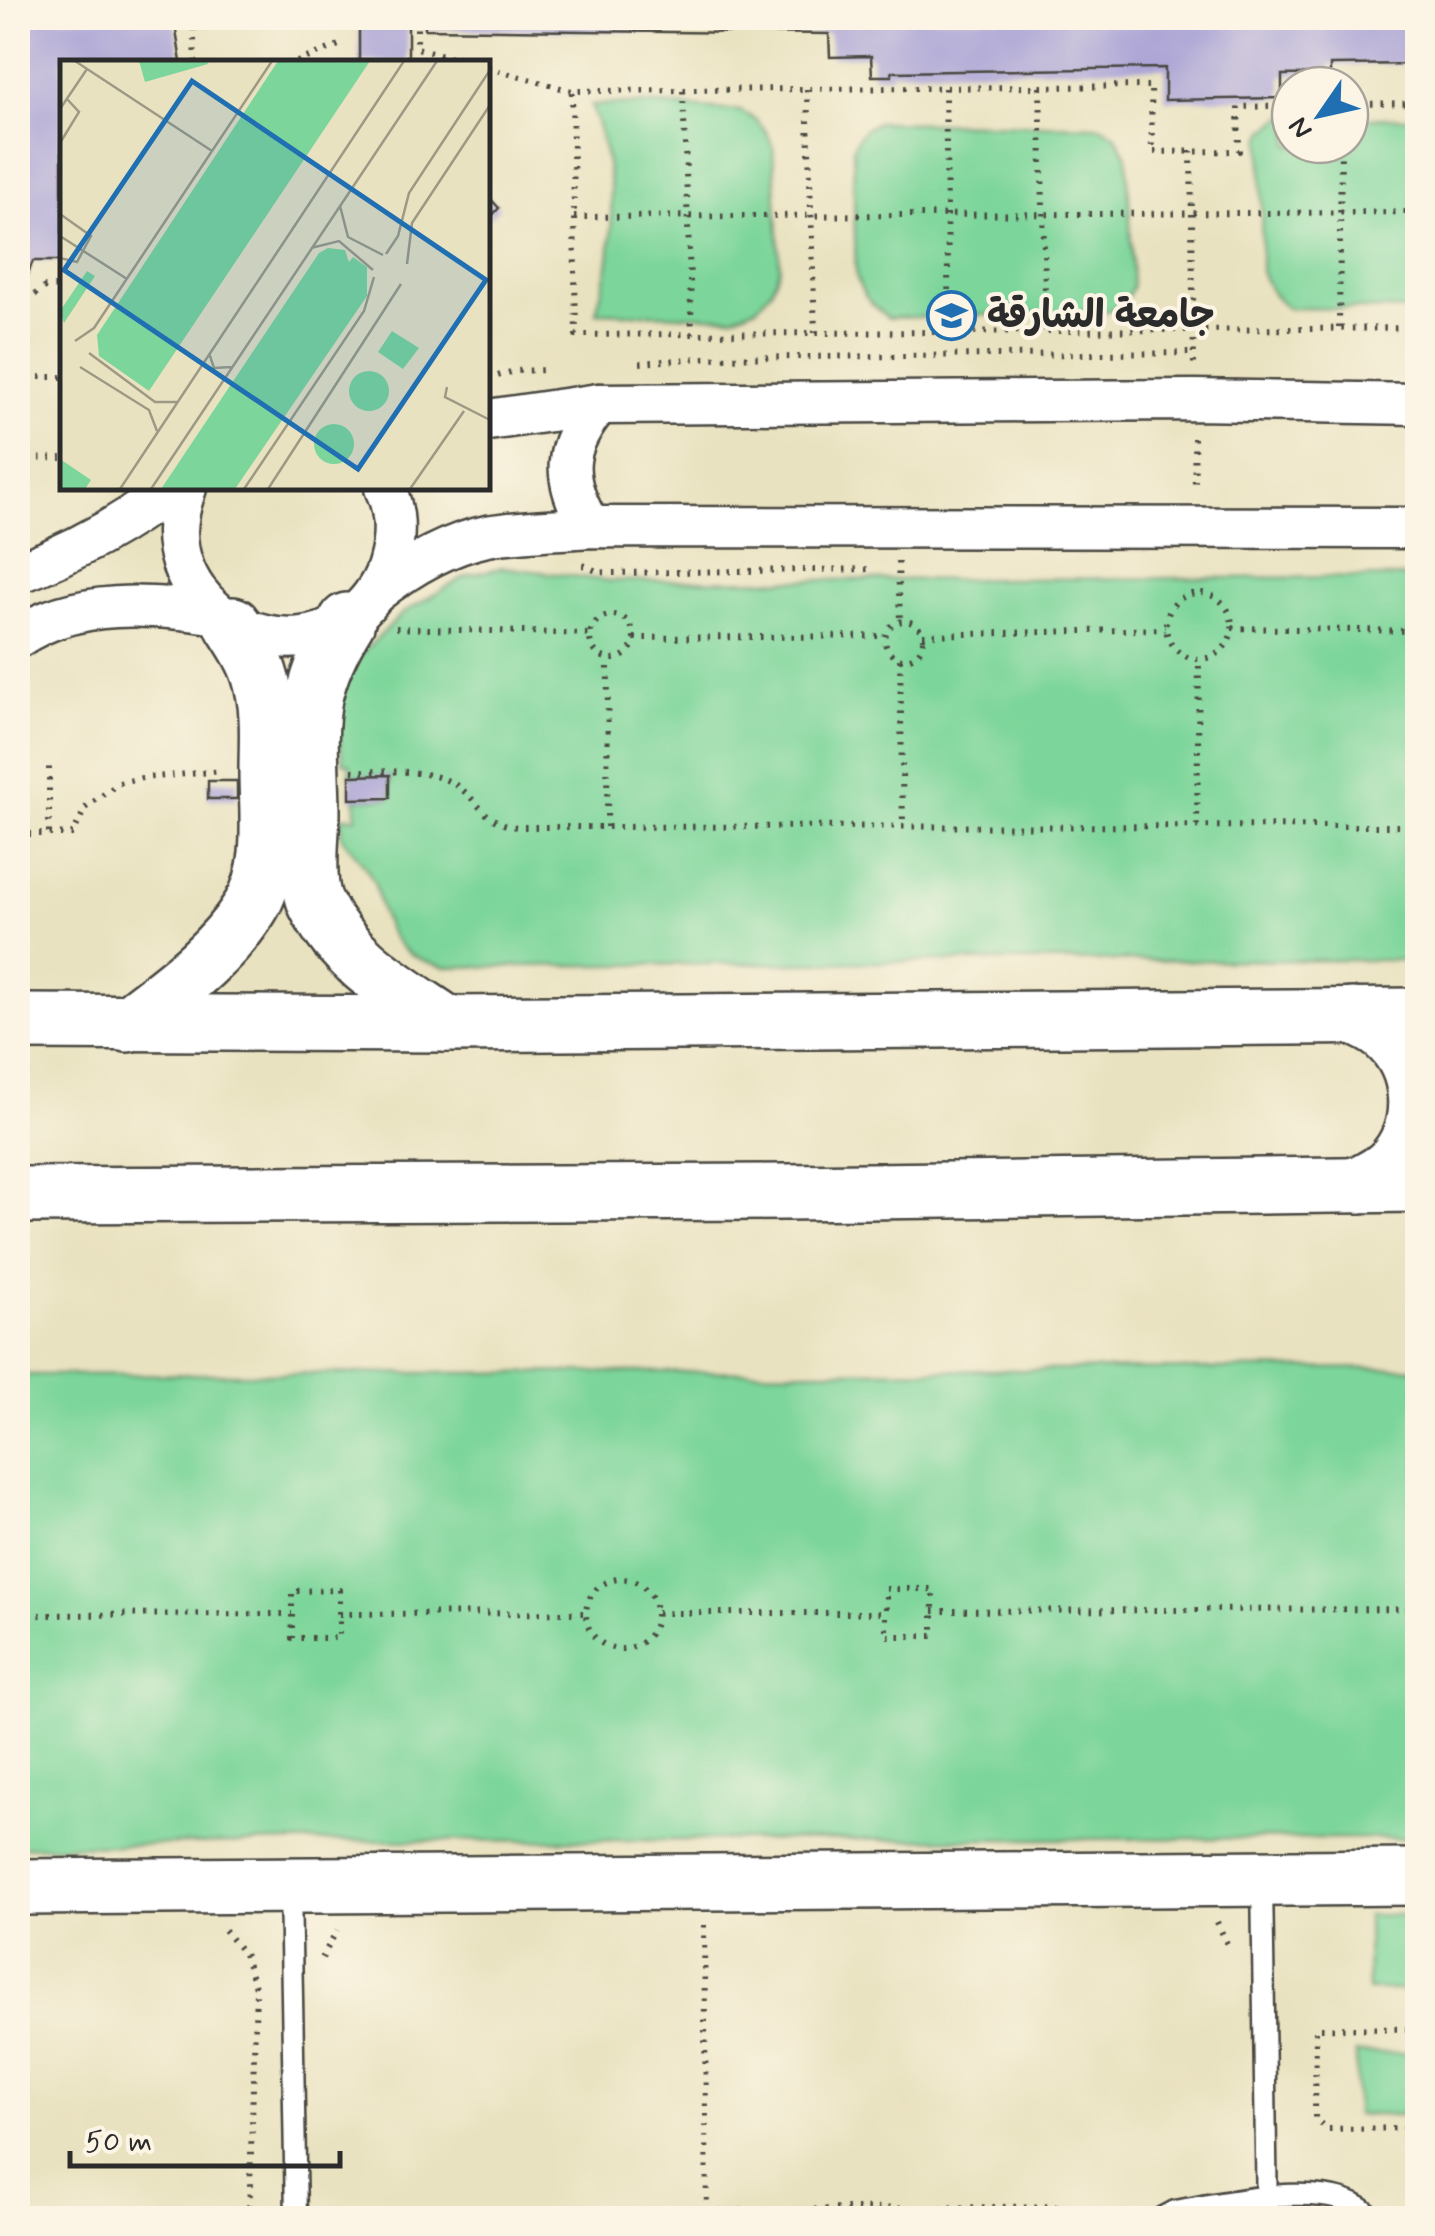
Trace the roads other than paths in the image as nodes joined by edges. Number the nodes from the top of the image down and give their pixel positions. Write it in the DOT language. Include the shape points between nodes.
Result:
graph roads {
  1 [pos="599,404"];
  2 [pos="1418,404"];
  3 [pos="490,420"];
  4 [pos="169,490"];
  5 [pos="185,490"];
  6 [pos="386,490"];
  7 [pos="1418,528"];
  8 [pos="581,543"];
  9 [pos="18,573"];
  10 [pos="372,614"];
  11 [pos="226,620"];
  12 [pos="18,636"];
  13 [pos="287,758"];
  14 [pos="315,904"];
  15 [pos="252,906"];
  16 [pos="1352,1016"];
  17 [pos="1418,1016"];
  18 [pos="18,1022"];
  19 [pos="128,1024"];
  20 [pos="447,1024"];
  21 [pos="1418,1184"];
  22 [pos="1359,1185"];
  23 [pos="18,1194"];
  24 [pos="1262,1877"];
  25 [pos="1418,1877"];
  26 [pos="290,1886"];
  27 [pos="18,1887"];
  28 [pos="1266,2195"];
  29 [pos="296,2218"];
  30 [pos="1162,2218"];
  31 [pos="1267,2218"];
  32 [pos="1372,2218"];
  1 -- 2 [label="street"];
  1 -- 3 [label="street"];
  1 -- 8 [label="street" via="572,450"];
  4 -- 9 [label="street" via="105,534"];
  5 -- 11 [label="street" via="177,534 181,557 201,598"];
  6 -- 10 [label="street" via="394,546"];
  7 -- 8 [label="street" via="897,527"];
  8 -- 10 [label="street" via="487,536 444,549 405,570"];
  10 -- 11 [label="street" via="303,638 256,634"];
  10 -- 13 [label="street" via="332,646"];
  11 -- 12 [label="street" via="171,606 124,606 78,613"];
  11 -- 13 [label="street" via="249,650"];
  13 -- 14 [label="street" via="310,850"];
  13 -- 15 [label="street"];
  14 -- 15 [label="street" via="283,896"];
  14 -- 20 [label="street" via="366,968"];
  15 -- 19 [label="street" via="198,968"];
  16 -- 17 [label="street"];
  16 -- 20 [label="street"];
  16 -- 22 [label="street" via="1400,1051 1416,1088 1413,1128 1404,1146"];
  18 -- 19 [label="street"];
  19 -- 20 [label="street"];
  21 -- 22 [label="street"];
  22 -- 23 [label="street"];
  24 -- 25 [label="street"];
  24 -- 26 [label="street"];
  24 -- 28 [label="lane"];
  26 -- 27 [label="street"];
  26 -- 29 [label="lane"];
  28 -- 30 [label="lane" via="1175,2210"];
  28 -- 31 [label="lane"];
  28 -- 32 [label="lane" via="1330,2196"];
}
